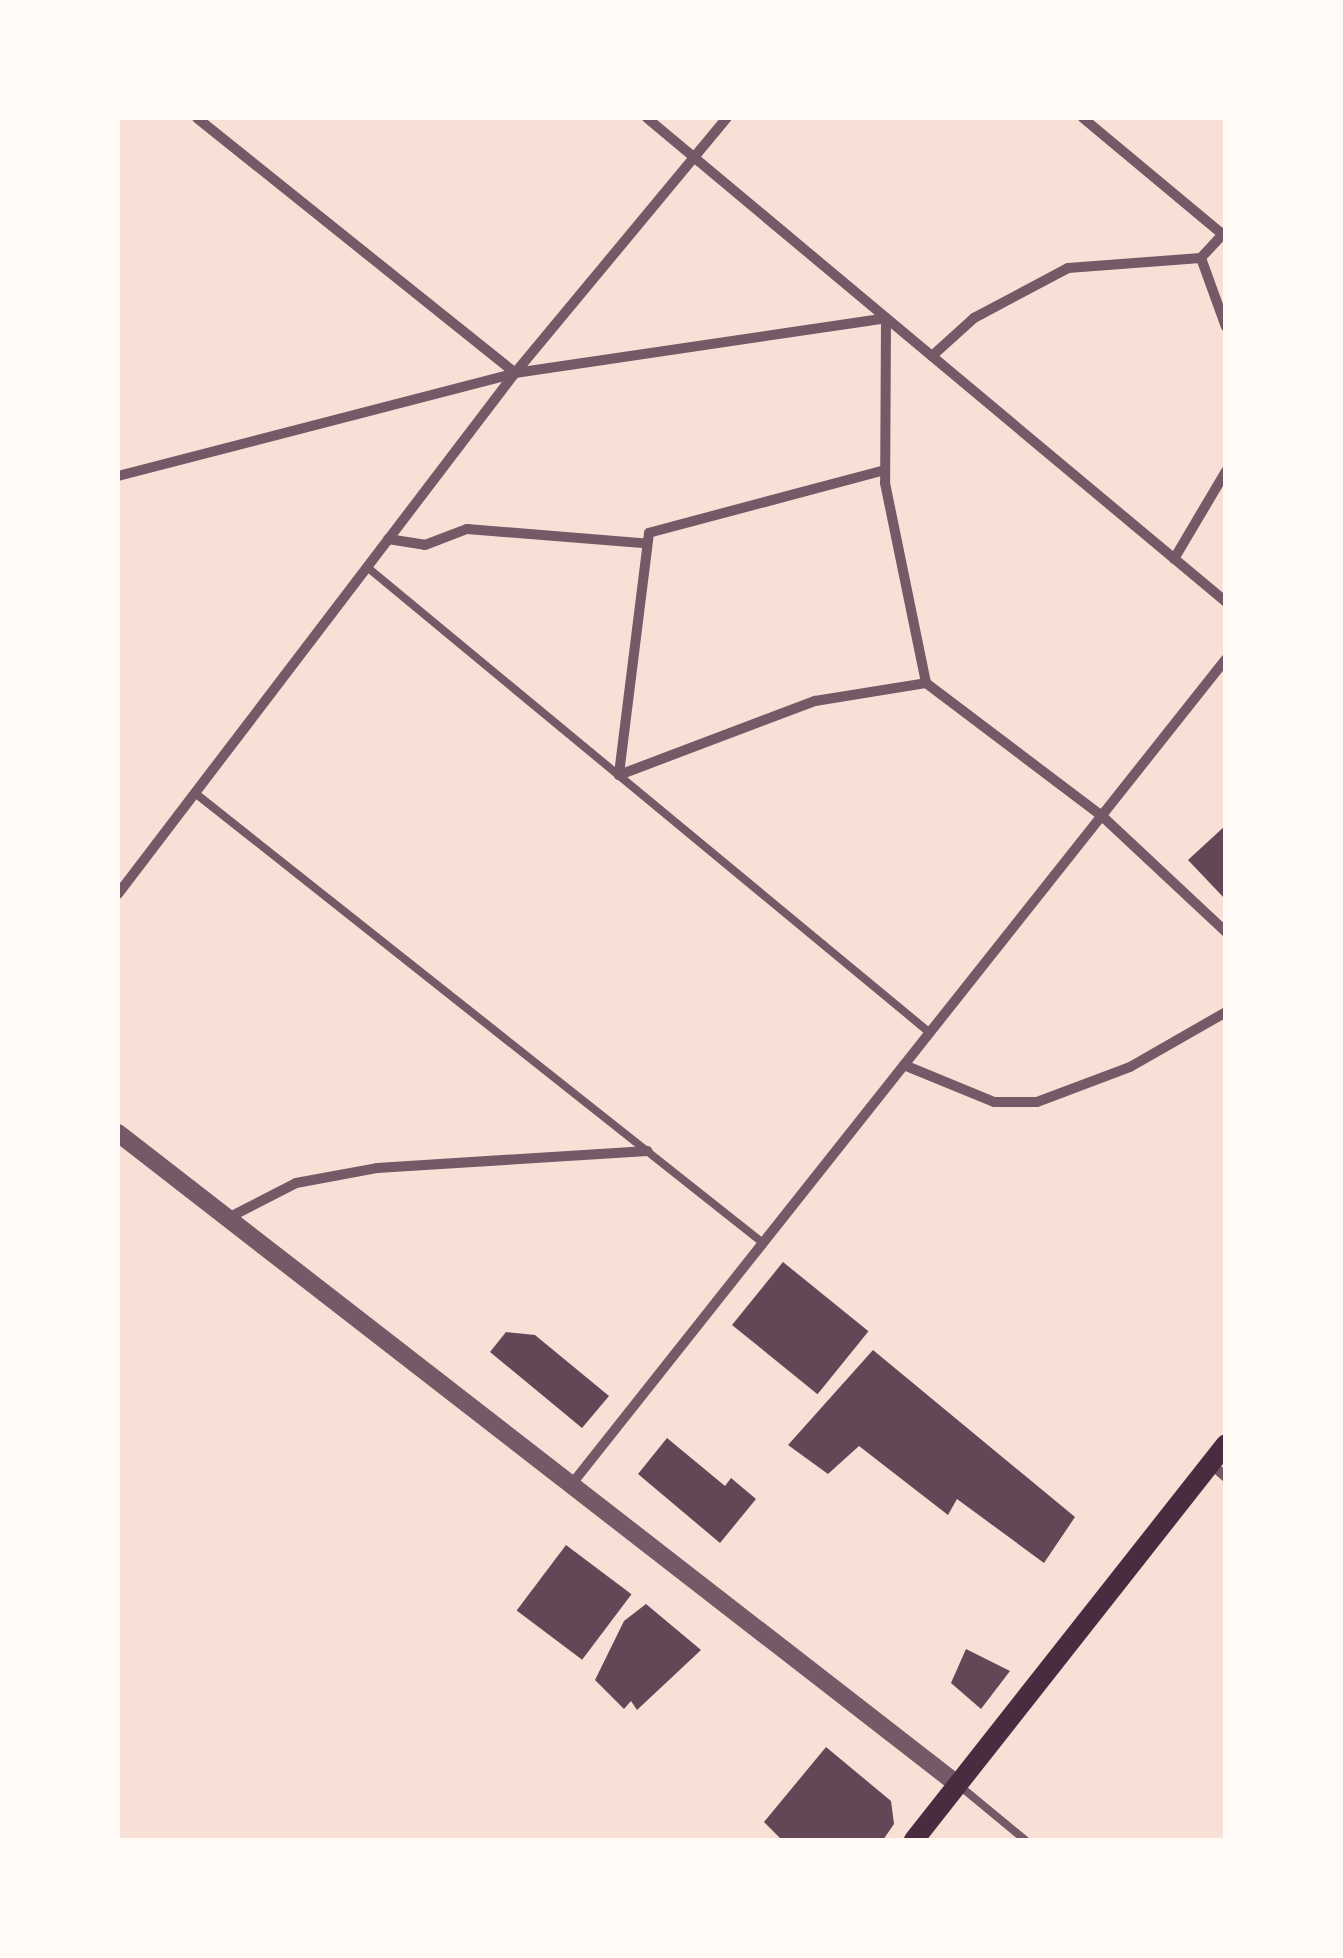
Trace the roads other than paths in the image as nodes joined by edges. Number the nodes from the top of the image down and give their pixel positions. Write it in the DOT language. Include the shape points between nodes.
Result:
graph roads {
  1 [pos="197,118"];
  2 [pos="647,118"];
  3 [pos="727,118"];
  4 [pos="1083,118"];
  5 [pos="692,155"];
  6 [pos="1225,234"];
  7 [pos="1202,258"];
  8 [pos="886,318"];
  9 [pos="1226,328"];
  10 [pos="932,356"];
  11 [pos="515,372"];
  12 [pos="884,470"];
  13 [pos="1226,472"];
  14 [pos="118,476"];
  15 [pos="388,539"];
  16 [pos="642,544"];
  17 [pos="1174,559"];
  18 [pos="367,567"];
  19 [pos="1226,602"];
  20 [pos="1226,659"];
  21 [pos="926,683"];
  22 [pos="618,775"];
  23 [pos="195,793"];
  24 [pos="1102,816"];
  25 [pos="118,894"];
  26 [pos="1226,932"];
  27 [pos="1226,1012"];
  28 [pos="930,1033"];
  29 [pos="904,1066"];
  30 [pos="118,1133"];
  31 [pos="647,1151"];
  32 [pos="228,1218"];
  33 [pos="763,1243"];
  34 [pos="1226,1444"];
  35 [pos="1218,1470"];
  36 [pos="571,1485"];
  37 [pos="957,1784"];
  38 [pos="914,1840"];
  39 [pos="1025,1840"];
  1 -- 11 [label="street"];
  2 -- 5 [label="street"];
  3 -- 5 [label="street"];
  4 -- 6 [label="street"];
  5 -- 8 [label="street"];
  5 -- 11 [label="street"];
  6 -- 7 [label="street"];
  7 -- 9 [label="street"];
  7 -- 10 [label="street" via="1068,268 974,318"];
  8 -- 10 [label="street"];
  8 -- 11 [label="street"];
  8 -- 12 [label="street"];
  10 -- 17 [label="street"];
  11 -- 14 [label="street"];
  11 -- 15 [label="street"];
  12 -- 16 [label="street" via="649,534"];
  12 -- 21 [label="street"];
  13 -- 17 [label="street"];
  15 -- 16 [label="street" via="425,545 467,528"];
  15 -- 18 [label="street"];
  16 -- 22 [label="street"];
  17 -- 19 [label="street"];
  18 -- 22 [label="lane"];
  18 -- 23 [label="street"];
  20 -- 24 [label="street"];
  21 -- 22 [label="street" via="815,701"];
  21 -- 24 [label="street"];
  22 -- 28 [label="lane"];
  23 -- 25 [label="street"];
  23 -- 31 [label="lane"];
  24 -- 26 [label="street"];
  24 -- 28 [label="street"];
  27 -- 29 [label="street" via="1130,1068 1037,1102 994,1102"];
  28 -- 29 [label="street"];
  29 -- 33 [label="street"];
  30 -- 32 [label="street"];
  31 -- 32 [label="street" via="376,1168 296,1182"];
  31 -- 33 [label="lane"];
  32 -- 36 [label="street"];
  33 -- 36 [label="street"];
  34 -- 35 [label="main road"];
  35 -- 37 [label="main road"];
  36 -- 37 [label="street"];
  37 -- 38 [label="main road"];
  37 -- 39 [label="lane"];
}
